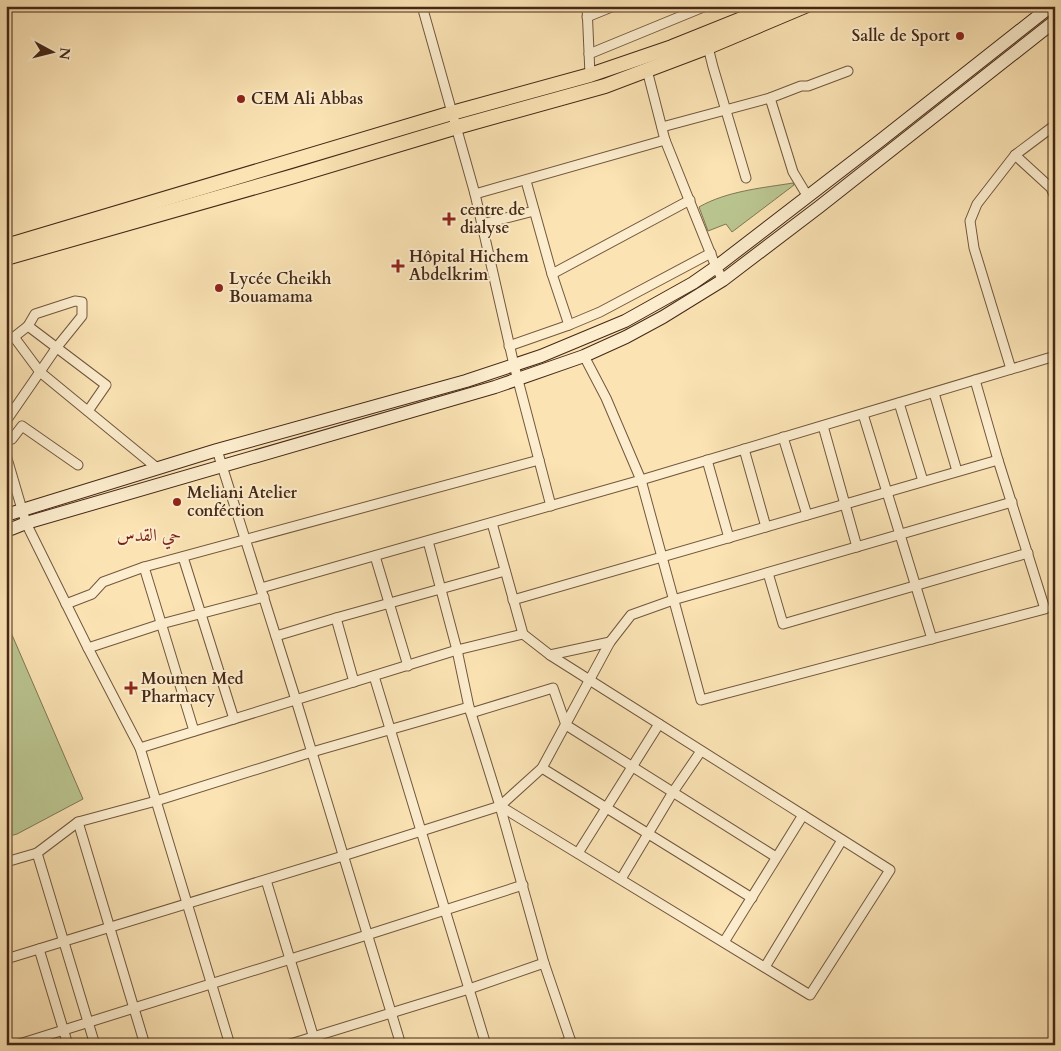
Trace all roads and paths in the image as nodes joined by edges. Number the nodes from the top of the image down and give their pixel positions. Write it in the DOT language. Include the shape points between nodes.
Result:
graph roads {
  1 [pos="422,6"];
  2 [pos="587,6"];
  3 [pos="614,6"];
  4 [pos="706,6"];
  5 [pos="774,6"];
  6 [pos="805,6"];
  7 [pos="1051,6"];
  8 [pos="588,17"];
  9 [pos="1055,22"];
  10 [pos="708,47"];
  11 [pos="589,54"];
  12 [pos="647,70"];
  13 [pos="848,71"];
  14 [pos="590,75"];
  15 [pos="770,98"];
  16 [pos="725,110"];
  17 [pos="452,113"];
  18 [pos="1055,125"];
  19 [pos="456,127"];
  20 [pos="662,127"];
  21 [pos="665,140"];
  22 [pos="1015,155"];
  23 [pos="746,178"];
  24 [pos="526,181"];
  25 [pos="475,194"];
  26 [pos="808,197"];
  27 [pos="1055,197"];
  28 [pos="690,200"];
  29 [pos="534,211"];
  30 [pos="482,224"];
  31 [pos="6,246"];
  32 [pos="711,253"];
  33 [pos="6,258"];
  34 [pos="716,267"];
  35 [pos="552,274"];
  36 [pos="724,280"];
  37 [pos="569,325"];
  38 [pos="28,326"];
  39 [pos="10,338"];
  40 [pos="509,346"];
  41 [pos="57,347"];
  42 [pos="584,356"];
  43 [pos="1055,356"];
  44 [pos="514,365"];
  45 [pos="1012,369"];
  46 [pos="40,372"];
  47 [pos="518,380"];
  48 [pos="975,380"];
  49 [pos="934,392"];
  50 [pos="899,403"];
  51 [pos="88,412"];
  52 [pos="863,414"];
  53 [pos="6,421"];
  54 [pos="823,426"];
  55 [pos="783,437"];
  56 [pos="6,440"];
  57 [pos="744,449"];
  58 [pos="217,450"];
  59 [pos="6,455"];
  60 [pos="539,460"];
  61 [pos="707,460"];
  62 [pos="998,460"];
  63 [pos="78,465"];
  64 [pos="223,466"];
  65 [pos="156,468"];
  66 [pos="958,471"];
  67 [pos="641,480"];
  68 [pos="923,481"];
  69 [pos="886,492"];
  70 [pos="1012,502"];
  71 [pos="844,504"];
  72 [pos="551,506"];
  73 [pos="22,509"];
  74 [pos="6,515"];
  75 [pos="807,515"];
  76 [pos="26,523"];
  77 [pos="492,523"];
  78 [pos="766,527"];
  79 [pos="6,531"];
  80 [pos="900,534"];
  81 [pos="729,538"];
  82 [pos="246,540"];
  83 [pos="428,541"];
  84 [pos="857,547"];
  85 [pos="1028,553"];
  86 [pos="375,556"];
  87 [pos="183,557"];
  88 [pos="662,558"];
  89 [pos="144,567"];
  90 [pos="505,571"];
  91 [pos="768,573"];
  92 [pos="916,586"];
  93 [pos="441,589"];
  94 [pos="262,592"];
  95 [pos="513,600"];
  96 [pos="673,600"];
  97 [pos="388,603"];
  98 [pos="66,604"];
  99 [pos="201,613"];
  100 [pos="336,618"];
  101 [pos="161,624"];
  102 [pos="523,634"];
  103 [pos="276,636"];
  104 [pos="932,639"];
  105 [pos="610,642"];
  106 [pos="88,648"];
  107 [pos="457,650"];
  108 [pos="550,655"];
  109 [pos="408,666"];
  110 [pos="374,676"];
  111 [pos="589,680"];
  112 [pos="354,682"];
  113 [pos="296,700"];
  114 [pos="470,710"];
  115 [pos="234,719"];
  116 [pos="659,724"];
  117 [pos="566,725"];
  118 [pos="390,730"];
  119 [pos="194,731"];
  120 [pos="140,748"];
  121 [pos="701,751"];
  122 [pos="312,752"];
  123 [pos="632,766"];
  124 [pos="542,768"];
  125 [pos="673,792"];
  126 [pos="156,801"];
  127 [pos="500,806"];
  128 [pos="606,808"];
  129 [pos="803,815"];
  130 [pos="78,822"];
  131 [pos="421,831"];
  132 [pos="648,834"];
  133 [pos="842,840"];
  134 [pos="37,853"];
  135 [pos="578,853"];
  136 [pos="343,856"];
  137 [pos="776,857"];
  138 [pos="6,862"];
  139 [pos="621,879"];
  140 [pos="266,880"];
  141 [pos="523,885"];
  142 [pos="752,898"];
  143 [pos="186,904"];
  144 [pos="445,910"];
  145 [pos="109,928"];
  146 [pos="367,935"];
  147 [pos="65,941"];
  148 [pos="724,942"];
  149 [pos="39,949"];
  150 [pos="6,960"];
  151 [pos="290,960"];
  152 [pos="544,963"];
  153 [pos="765,966"];
  154 [pos="211,984"];
  155 [pos="469,988"];
  156 [pos="134,1009"];
  157 [pos="391,1012"];
  158 [pos="89,1022"];
  159 [pos="64,1030"];
  160 [pos="314,1041"];
  161 [pos="572,1043"];
  162 [pos="16,1045"];
  163 [pos="68,1045"];
  164 [pos="96,1045"];
  165 [pos="145,1045"];
  166 [pos="230,1045"];
  167 [pos="288,1045"];
  168 [pos="401,1045"];
  169 [pos="486,1045"];
  170 [pos="558,1045"];
  1 -- 17 [label="street"];
  2 -- 8 [label="street"];
  3 -- 8 [label="street"];
  4 -- 11 [label="street"];
  5 -- 14 [label="main road" via="672,47"];
  6 -- 10 [label="main road"];
  7 -- 26 [label="main road"];
  8 -- 11 [label="street"];
  9 -- 36 [label="main road"];
  10 -- 12 [label="main road"];
  10 -- 16 [label="street"];
  11 -- 14 [label="street"];
  12 -- 19 [label="main road" via="565,98"];
  12 -- 20 [label="street"];
  13 -- 15 [label="street"];
  14 -- 17 [label="main road"];
  15 -- 16 [label="street"];
  15 -- 26 [label="street" via="793,172"];
  16 -- 20 [label="street"];
  16 -- 23 [label="street"];
  17 -- 19 [label="street"];
  17 -- 31 [label="main road"];
  18 -- 22 [label="street"];
  19 -- 25 [label="street"];
  19 -- 33 [label="main road"];
  20 -- 21 [label="street"];
  21 -- 24 [label="street"];
  21 -- 28 [label="street"];
  22 -- 27 [label="street" via="1051,188"];
  22 -- 45 [label="street" via="977,204 970,221 974,248"];
  24 -- 25 [label="street"];
  24 -- 29 [label="street"];
  25 -- 30 [label="street"];
  26 -- 34 [label="main road"];
  28 -- 32 [label="street"];
  28 -- 35 [label="street"];
  29 -- 30 [label="street"];
  29 -- 35 [label="street"];
  30 -- 40 [label="street"];
  32 -- 34 [label="street"];
  32 -- 37 [label="street" via="632,296"];
  34 -- 36 [label="street"];
  34 -- 44 [label="main road" via="625,321"];
  35 -- 37 [label="street"];
  36 -- 42 [label="main road" via="663,317"];
  37 -- 40 [label="street"];
  38 -- 39 [label="street"];
  38 -- 41 [label="street"];
  38 -- 41 [label="street" via="35,314 75,301 82,302 82,316"];
  39 -- 46 [label="street"];
  40 -- 44 [label="street"];
  41 -- 46 [label="street"];
  41 -- 51 [label="street" via="106,385"];
  42 -- 47 [label="main road"];
  42 -- 67 [label="street"];
  43 -- 45 [label="street"];
  44 -- 47 [label="street"];
  44 -- 58 [label="main road"];
  45 -- 48 [label="street"];
  46 -- 51 [label="street"];
  46 -- 53 [label="street"];
  47 -- 60 [label="street"];
  47 -- 64 [label="main road"];
  48 -- 49 [label="street"];
  48 -- 62 [label="street"];
  49 -- 50 [label="street"];
  49 -- 66 [label="street"];
  50 -- 52 [label="street"];
  50 -- 68 [label="street"];
  51 -- 65 [label="street"];
  52 -- 54 [label="street"];
  52 -- 69 [label="street"];
  54 -- 55 [label="street"];
  54 -- 71 [label="street"];
  55 -- 57 [label="street"];
  55 -- 75 [label="street"];
  56 -- 63 [label="street" via="12,439 22,426"];
  57 -- 61 [label="street"];
  57 -- 78 [label="street"];
  58 -- 64 [label="street"];
  58 -- 65 [label="main road"];
  59 -- 73 [label="street"];
  60 -- 72 [label="street"];
  60 -- 82 [label="street"];
  61 -- 67 [label="street"];
  61 -- 81 [label="street"];
  62 -- 66 [label="street"];
  62 -- 70 [label="street"];
  64 -- 76 [label="main road"];
  64 -- 82 [label="street"];
  65 -- 73 [label="main road"];
  66 -- 68 [label="street"];
  67 -- 72 [label="street"];
  67 -- 88 [label="street"];
  68 -- 69 [label="street"];
  69 -- 71 [label="street"];
  69 -- 80 [label="street"];
  70 -- 80 [label="street"];
  70 -- 85 [label="street"];
  71 -- 75 [label="street"];
  71 -- 84 [label="street"];
  72 -- 77 [label="street"];
  73 -- 74 [label="main road"];
  73 -- 76 [label="street"];
  75 -- 78 [label="street"];
  76 -- 79 [label="main road"];
  76 -- 98 [label="street"];
  77 -- 83 [label="street"];
  77 -- 90 [label="street"];
  78 -- 81 [label="street"];
  80 -- 84 [label="street"];
  80 -- 92 [label="street"];
  81 -- 88 [label="street"];
  82 -- 87 [label="street"];
  82 -- 94 [label="street"];
  83 -- 86 [label="street"];
  83 -- 93 [label="street"];
  84 -- 91 [label="street"];
  85 -- 92 [label="street"];
  85 -- 104 [label="street" via="1045,609"];
  86 -- 94 [label="street"];
  86 -- 97 [label="street"];
  87 -- 89 [label="street"];
  87 -- 99 [label="street"];
  88 -- 95 [label="street"];
  88 -- 96 [label="street"];
  89 -- 98 [label="street" via="103,582 92,594"];
  89 -- 101 [label="street"];
  90 -- 93 [label="street"];
  90 -- 95 [label="street"];
  91 -- 92 [label="street" via="783,624"];
  91 -- 96 [label="street"];
  92 -- 104 [label="street"];
  93 -- 97 [label="street"];
  93 -- 107 [label="street"];
  94 -- 99 [label="street"];
  94 -- 103 [label="street"];
  95 -- 102 [label="street"];
  96 -- 104 [label="street" via="700,700"];
  96 -- 105 [label="street" via="631,615"];
  97 -- 100 [label="street"];
  97 -- 109 [label="street"];
  98 -- 106 [label="street"];
  99 -- 101 [label="street"];
  99 -- 115 [label="street"];
  100 -- 103 [label="street"];
  100 -- 112 [label="street"];
  101 -- 106 [label="street"];
  101 -- 119 [label="street"];
  102 -- 107 [label="street"];
  102 -- 108 [label="street"];
  103 -- 113 [label="street"];
  105 -- 108 [label="street"];
  105 -- 111 [label="street"];
  106 -- 120 [label="street"];
  107 -- 109 [label="street"];
  107 -- 114 [label="street"];
  108 -- 111 [label="street"];
  109 -- 110 [label="street"];
  110 -- 112 [label="street"];
  110 -- 118 [label="street"];
  111 -- 116 [label="street"];
  111 -- 117 [label="street"];
  112 -- 113 [label="street"];
  113 -- 115 [label="street"];
  113 -- 122 [label="street"];
  114 -- 117 [label="street" via="553,688"];
  114 -- 118 [label="street"];
  114 -- 127 [label="street"];
  115 -- 119 [label="street"];
  116 -- 121 [label="street"];
  116 -- 123 [label="street"];
  117 -- 123 [label="street"];
  117 -- 124 [label="street"];
  118 -- 122 [label="street"];
  118 -- 131 [label="street"];
  119 -- 120 [label="street"];
  120 -- 126 [label="street"];
  121 -- 125 [label="street"];
  121 -- 129 [label="street"];
  122 -- 126 [label="street"];
  122 -- 136 [label="street"];
  123 -- 125 [label="street"];
  123 -- 128 [label="street"];
  124 -- 127 [label="street"];
  124 -- 128 [label="street"];
  125 -- 132 [label="street"];
  125 -- 137 [label="street"];
  126 -- 130 [label="street"];
  126 -- 143 [label="street"];
  127 -- 131 [label="street"];
  127 -- 135 [label="street"];
  127 -- 141 [label="street"];
  128 -- 132 [label="street"];
  128 -- 135 [label="street"];
  129 -- 133 [label="street"];
  129 -- 137 [label="street"];
  130 -- 134 [label="street"];
  130 -- 145 [label="street"];
  131 -- 136 [label="street"];
  131 -- 144 [label="street"];
  132 -- 139 [label="street"];
  132 -- 142 [label="street"];
  133 -- 153 [label="street"];
  133 -- 153 [label="street" via="890,870 810,995"];
  134 -- 138 [label="street"];
  134 -- 147 [label="street"];
  135 -- 139 [label="street"];
  136 -- 140 [label="street"];
  136 -- 146 [label="street"];
  137 -- 142 [label="street"];
  139 -- 148 [label="street"];
  140 -- 143 [label="street"];
  140 -- 151 [label="street"];
  141 -- 144 [label="street"];
  141 -- 152 [label="street"];
  142 -- 148 [label="street"];
  143 -- 145 [label="street"];
  143 -- 154 [label="street"];
  144 -- 146 [label="street"];
  144 -- 155 [label="street"];
  145 -- 147 [label="street"];
  145 -- 156 [label="street"];
  146 -- 151 [label="street"];
  146 -- 157 [label="street"];
  147 -- 149 [label="street"];
  147 -- 158 [label="street"];
  148 -- 153 [label="street"];
  149 -- 150 [label="street"];
  149 -- 159 [label="street"];
  151 -- 154 [label="street"];
  151 -- 160 [label="street"];
  152 -- 155 [label="street"];
  152 -- 161 [label="street"];
  154 -- 156 [label="street"];
  154 -- 166 [label="street"];
  155 -- 157 [label="street"];
  155 -- 169 [label="street"];
  156 -- 158 [label="street"];
  156 -- 165 [label="street"];
  157 -- 160 [label="street"];
  157 -- 168 [label="street"];
  158 -- 159 [label="street"];
  158 -- 164 [label="street"];
  159 -- 162 [label="street"];
  159 -- 163 [label="street"];
  160 -- 167 [label="street"];
  161 -- 170 [label="street"];
}
